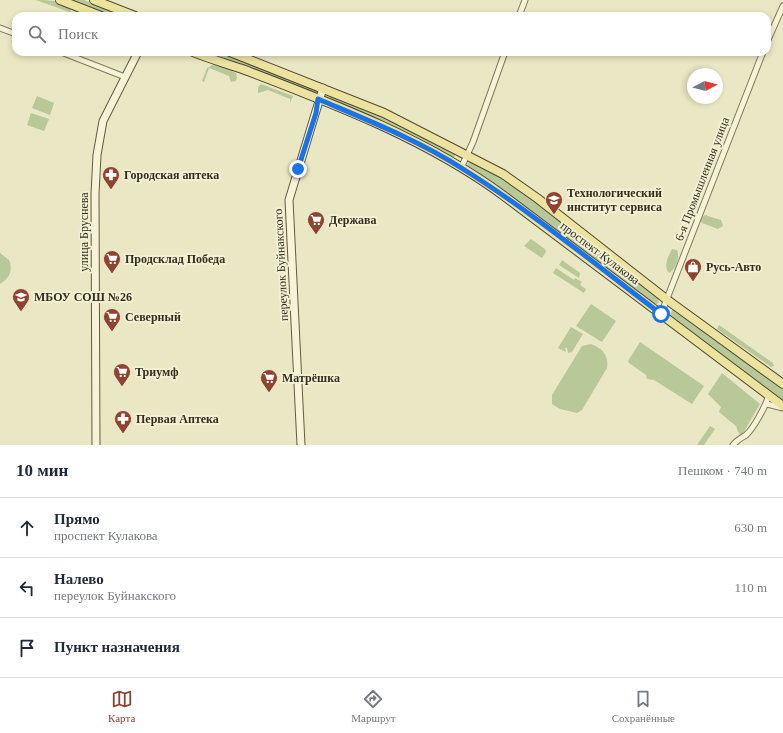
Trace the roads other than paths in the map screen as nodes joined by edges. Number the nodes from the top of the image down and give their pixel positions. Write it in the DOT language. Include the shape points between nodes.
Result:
graph roads {
  1 [pos="60,0"];
  2 [pos="94,0"];
  3 [pos="525,0"];
  4 [pos="783,6"];
  5 [pos="91,12"];
  6 [pos="125,12"];
  7 [pos="520,12"];
  8 [pos="0,28"];
  9 [pos="12,32"];
  10 [pos="771,33"];
  11 [pos="71,56"];
  12 [pos="136,56"];
  13 [pos="204,56"];
  14 [pos="240,56"];
  15 [pos="504,56"];
  16 [pos="761,56"];
  17 [pos="125,77"];
  18 [pos="322,88"];
  19 [pos="318,99"];
  20 [pos="468,156"];
  21 [pos="462,168"];
  22 [pos="666,299"];
  23 [pos="661,314"];
  24 [pos="783,384"];
  25 [pos="769,395"];
  26 [pos="767,404"];
  27 [pos="783,407"];
  28 [pos="96,445"];
  29 [pos="301,445"];
  30 [pos="733,445"];
  1 -- 5 [label="main road"];
  2 -- 6 [label="main road"];
  3 -- 7 [label="street"];
  4 -- 10 [label="street"];
  8 -- 9 [label="street"];
  11 -- 17 [label="street"];
  12 -- 17 [label="street, улица Бруснева"];
  13 -- 19 [label="main road, проспект Кулакова"];
  14 -- 18 [label="main road, проспект Кулакова"];
  15 -- 20 [label="street"];
  16 -- 22 [label="street, 6-я Промышленная улица"];
  17 -- 28 [label="street, улица Бруснева" via="103,121 96,156"];
  18 -- 19 [label="street, переулок Буйнакского"];
  18 -- 20 [label="main road, проспект Кулакова" via="384,113"];
  19 -- 21 [label="main road, проспект Кулакова" via="401,135"];
  19 -- 29 [label="street, переулок Буйнакского" via="290,200"];
  20 -- 21 [label="street"];
  20 -- 22 [label="main road, проспект Кулакова" via="503,174 537,198"];
  21 -- 23 [label="main road, проспект Кулакова" via="500,193"];
  22 -- 23 [label="street, 6-я Промышленная улица"];
  22 -- 24 [label="main road, проспект Кулакова"];
  23 -- 25 [label="main road, проспект Кулакова"];
  25 -- 26 [label="street"];
  25 -- 27 [label="main road, проспект Кулакова"];
  26 -- 27 [label="street"];
  26 -- 30 [label="street" via="746,434"];
}
